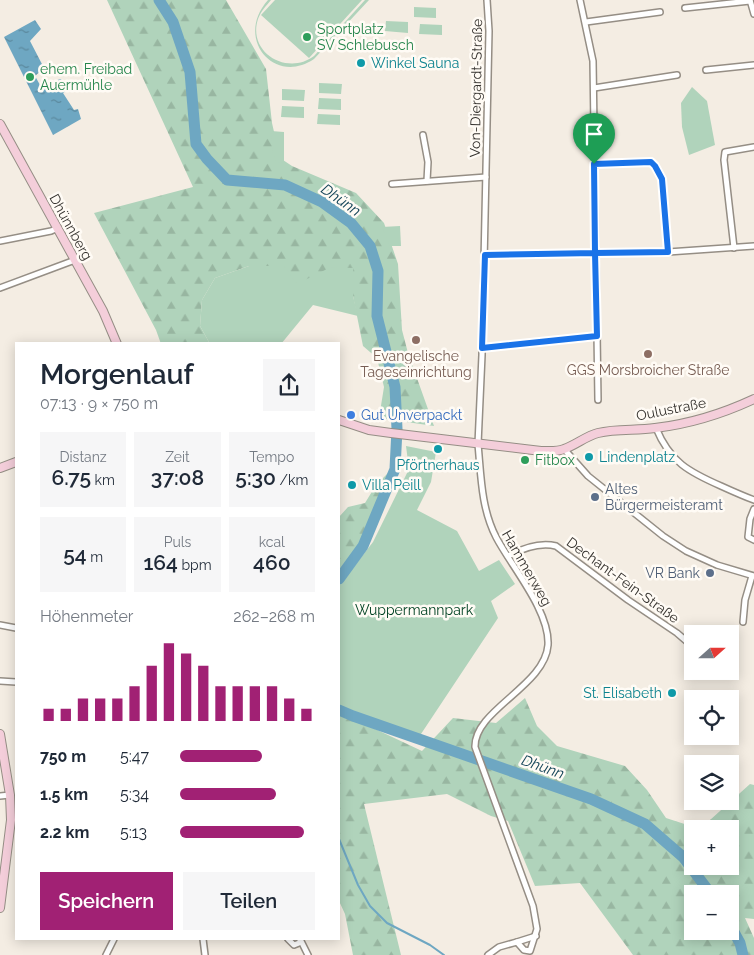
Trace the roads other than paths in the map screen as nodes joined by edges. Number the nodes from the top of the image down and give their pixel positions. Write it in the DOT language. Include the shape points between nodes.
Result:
graph roads {
  1 [pos="487,0"];
  2 [pos="580,0"];
  3 [pos="750,0"];
  4 [pos="685,8"];
  5 [pos="660,12"];
  6 [pos="754,14"];
  7 [pos="586,22"];
  8 [pos="754,65"];
  9 [pos="706,70"];
  10 [pos="678,74"];
  11 [pos="594,88"];
  12 [pos="0,124"];
  13 [pos="423,135"];
  14 [pos="754,147"];
  15 [pos="594,164"];
  16 [pos="486,177"];
  17 [pos="428,181"];
  18 [pos="392,184"];
  19 [pos="58,228"];
  20 [pos="0,241"];
  21 [pos="754,246"];
  22 [pos="734,248"];
  23 [pos="668,252"];
  24 [pos="595,253"];
  25 [pos="485,255"];
  26 [pos="75,260"];
  27 [pos="0,288"];
  28 [pos="597,336"];
  29 [pos="116,342"];
  30 [pos="482,348"];
  31 [pos="754,399"];
  32 [pos="598,400"];
  33 [pos="340,420"];
  34 [pos="656,428"];
  35 [pos="478,444"];
  36 [pos="564,449"];
  37 [pos="15,462"];
  38 [pos="0,468"];
  39 [pos="754,500"];
  40 [pos="754,509"];
  41 [pos="754,540"];
  42 [pos="508,556"];
  43 [pos="753,576"];
  44 [pos="742,622"];
  45 [pos="0,626"];
  46 [pos="15,628"];
  47 [pos="684,639"];
  48 [pos="0,681"];
  49 [pos="15,682"];
  50 [pos="0,734"];
  51 [pos="10,795"];
  52 [pos="0,796"];
  53 [pos="13,844"];
  54 [pos="2,889"];
  55 [pos="0,908"];
  56 [pos="536,936"];
  57 [pos="114,940"];
  58 [pos="203,940"];
  59 [pos="289,940"];
  60 [pos="301,940"];
  61 [pos="516,942"];
  62 [pos="106,955"];
  63 [pos="205,955"];
  64 [pos="308,955"];
  65 [pos="488,955"];
  1 -- 16 [label="street, Von-Diergardt-Straße"];
  2 -- 7 [label="street"];
  3 -- 4 [label="street"];
  3 -- 6 [label="street"];
  5 -- 7 [label="street"];
  7 -- 11 [label="street"];
  8 -- 9 [label="street"];
  10 -- 11 [label="street"];
  11 -- 15 [label="street"];
  12 -- 19 [label="main road, Dhünnberg"];
  13 -- 17 [label="street"];
  14 -- 22 [label="street" via="725,152"];
  15 -- 23 [label="street" via="651,162 655,166 662,179"];
  15 -- 24 [label="street"];
  16 -- 17 [label="street, Von-Diergardt-Straße"];
  16 -- 25 [label="street, Von-Diergardt-Straße"];
  17 -- 18 [label="street, Von-Diergardt-Straße"];
  19 -- 20 [label="street"];
  19 -- 26 [label="main road, Dhünnberg"];
  21 -- 22 [label="street"];
  22 -- 23 [label="street"];
  23 -- 24 [label="street"];
  24 -- 25 [label="street"];
  24 -- 28 [label="street"];
  25 -- 30 [label="street, Von-Diergardt-Straße"];
  26 -- 27 [label="street"];
  26 -- 29 [label="main road, Dhünnberg"];
  28 -- 30 [label="street"];
  28 -- 32 [label="street"];
  30 -- 35 [label="street, Von-Diergardt-Straße"];
  31 -- 34 [label="main road, Oulustraße" via="697,419"];
  33 -- 35 [label="main road" via="369,430"];
  34 -- 36 [label="main road, Oulustraße" via="598,433"];
  34 -- 39 [label="street" via="663,445 686,470"];
  35 -- 36 [label="main road"];
  35 -- 42 [label="street, Hammerweg" via="485,507 495,536"];
  36 -- 43 [label="street" via="588,476 663,536 717,565"];
  37 -- 38 [label="main road"];
  40 -- 41 [label="street" via="748,537"];
  42 -- 47 [label="street, Dechant-Fein-Straße" via="531,547 556,546"];
  42 -- 56 [label="street, Hammerweg" via="538,606 548,646 542,665 492,715 474,741 533,906"];
  43 -- 44 [label="street"];
  45 -- 46 [label="street"];
  48 -- 49 [label="street"];
  50 -- 51 [label="main road"];
  51 -- 52 [label="street"];
  51 -- 53 [label="main road"];
  53 -- 54 [label="main road"];
  54 -- 55 [label="main road"];
  56 -- 61 [label="street"];
  56 -- 61 [label="street" via="530,952"];
  57 -- 62 [label="street"];
  58 -- 63 [label="street"];
  59 -- 60 [label="street" via="294,944"];
  60 -- 64 [label="street"];
  61 -- 65 [label="street"];
}
